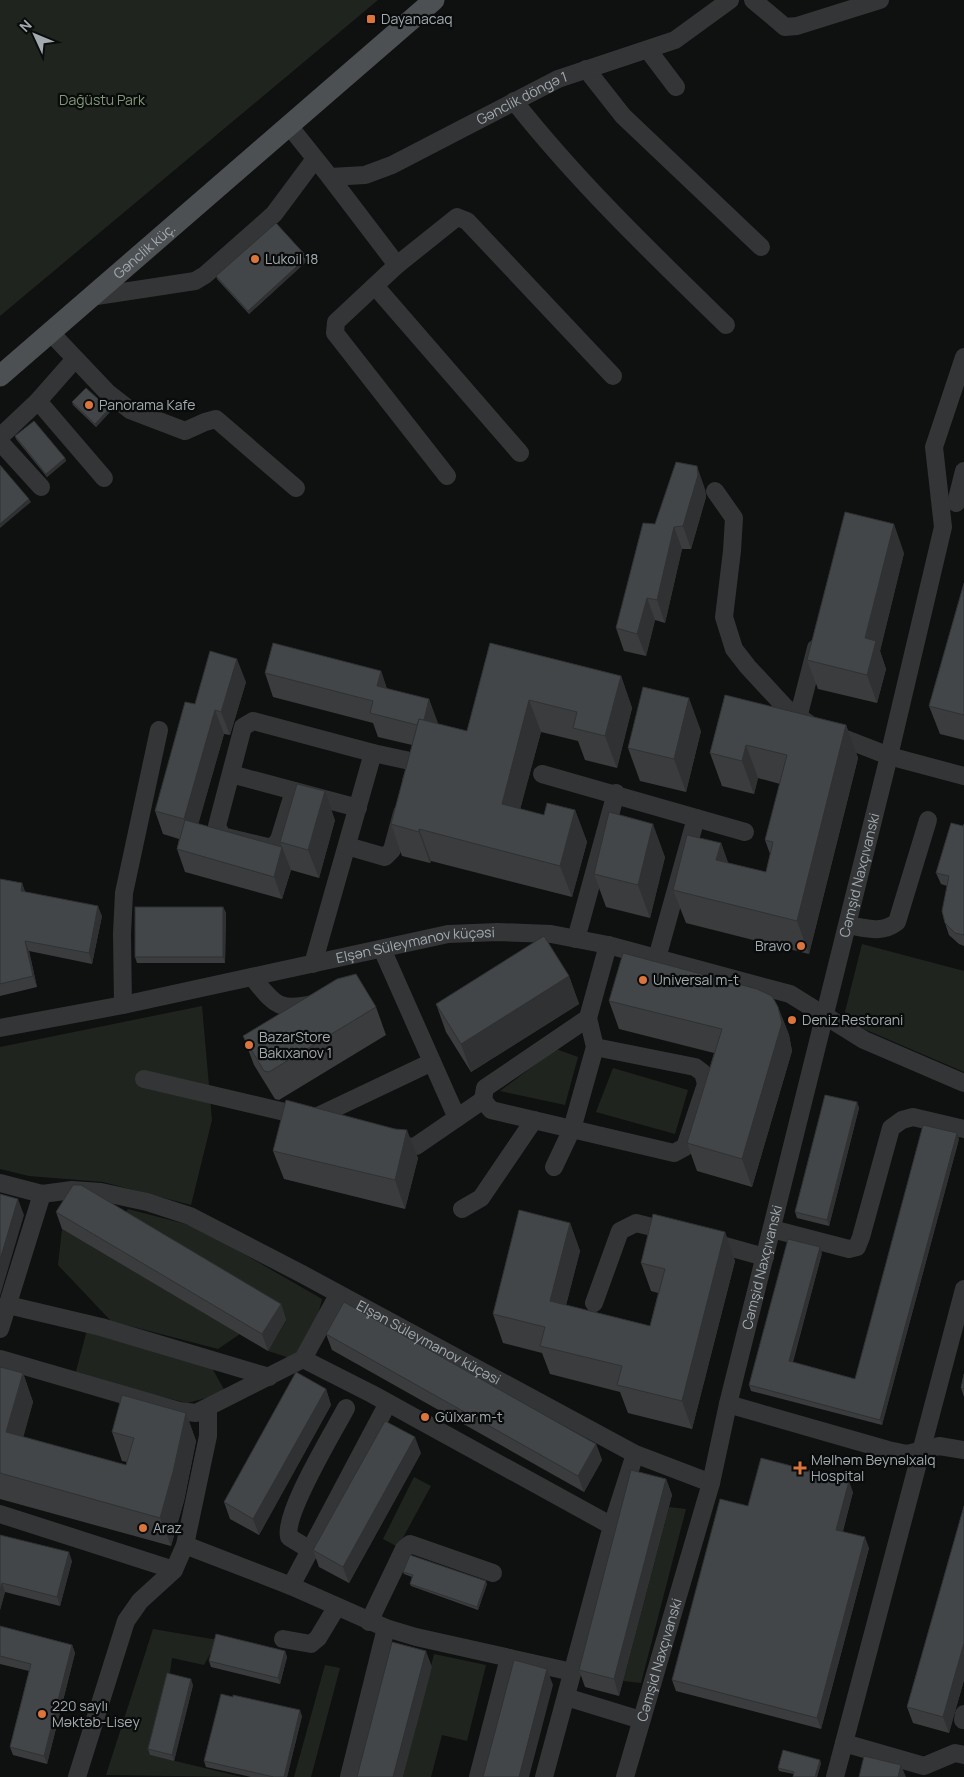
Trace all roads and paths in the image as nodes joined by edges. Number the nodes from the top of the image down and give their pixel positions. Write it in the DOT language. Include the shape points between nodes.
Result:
graph roads {
  1 [pos="434,0"];
  2 [pos="730,0"];
  3 [pos="754,0"];
  4 [pos="880,0"];
  5 [pos="648,50"];
  6 [pos="586,69"];
  7 [pos="676,87"];
  8 [pos="514,100"];
  9 [pos="290,127"];
  10 [pos="315,159"];
  11 [pos="330,177"];
  12 [pos="761,247"];
  13 [pos="397,265"];
  14 [pos="375,286"];
  15 [pos="90,297"];
  16 [pos="726,325"];
  17 [pos="50,332"];
  18 [pos="964,357"];
  19 [pos="76,359"];
  20 [pos="0,376"];
  21 [pos="612,376"];
  22 [pos="38,401"];
  23 [pos="0,437"];
  24 [pos="0,442"];
  25 [pos="520,453"];
  26 [pos="964,471"];
  27 [pos="448,476"];
  28 [pos="104,478"];
  29 [pos="41,487"];
  30 [pos="296,488"];
  31 [pos="715,491"];
  32 [pos="954,503"];
  33 [pos="822,628"];
  34 [pos="798,718"];
  35 [pos="159,730"];
  36 [pos="373,752"];
  37 [pos="889,756"];
  38 [pos="231,774"];
  39 [pos="542,774"];
  40 [pos="964,776"];
  41 [pos="294,791"];
  42 [pos="616,793"];
  43 [pos="358,808"];
  44 [pos="696,818"];
  45 [pos="928,820"];
  46 [pos="745,832"];
  47 [pos="347,846"];
  48 [pos="848,925"];
  49 [pos="576,939"];
  50 [pos="608,945"];
  51 [pos="382,949"];
  52 [pos="657,958"];
  53 [pos="313,964"];
  54 [pos="252,977"];
  55 [pos="325,1001"];
  56 [pos="123,1005"];
  57 [pos="824,1014"];
  58 [pos="588,1018"];
  59 [pos="0,1028"];
  60 [pos="595,1047"];
  61 [pos="432,1062"];
  62 [pos="144,1079"];
  63 [pos="964,1084"];
  64 [pos="483,1100"];
  65 [pos="314,1118"];
  66 [pos="457,1118"];
  67 [pos="534,1120"];
  68 [pos="341,1126"];
  69 [pos="964,1128"];
  70 [pos="572,1129"];
  71 [pos="377,1138"];
  72 [pos="554,1167"];
  73 [pos="0,1183"];
  74 [pos="42,1194"];
  75 [pos="462,1209"];
  76 [pos="772,1229"];
  77 [pos="765,1257"];
  78 [pos="964,1289"];
  79 [pos="338,1295"];
  80 [pos="594,1303"];
  81 [pos="8,1304"];
  82 [pos="0,1329"];
  83 [pos="303,1359"];
  84 [pos="0,1360"];
  85 [pos="269,1377"];
  86 [pos="388,1403"];
  87 [pos="728,1404"];
  88 [pos="346,1408"];
  89 [pos="208,1409"];
  90 [pos="921,1450"];
  91 [pos="964,1450"];
  92 [pos="635,1454"];
  93 [pos="711,1483"];
  94 [pos="0,1514"];
  95 [pos="612,1526"];
  96 [pos="185,1545"];
  97 [pos="310,1550"];
  98 [pos="174,1570"];
  99 [pos="493,1573"];
  100 [pos="291,1586"];
  101 [pos="336,1608"];
  102 [pos="369,1622"];
  103 [pos="386,1628"];
  104 [pos="283,1639"];
  105 [pos="509,1658"];
  106 [pos="572,1672"];
  107 [pos="566,1697"];
  108 [pos="642,1720"];
  109 [pos="844,1744"];
  110 [pos="964,1755"];
  111 [pos="922,1771"];
  112 [pos="77,1777"];
  113 [pos="349,1777"];
  114 [pos="478,1777"];
  115 [pos="544,1777"];
  116 [pos="625,1777"];
  117 [pos="835,1777"];
  1 -- 9 [label="main road, Gənclik küç."];
  2 -- 5 [label="street, Gənclik döngə 1" via="675,40"];
  3 -- 4 [label="street" via="785,27"];
  5 -- 6 [label="street, Gənclik döngə 1"];
  5 -- 7 [label="street"];
  6 -- 8 [label="street, Gənclik döngə 1"];
  6 -- 12 [label="street" via="623,116"];
  8 -- 11 [label="street, Gənclik döngə 1" via="392,165 365,175"];
  8 -- 16 [label="street" via="553,150 611,213"];
  9 -- 10 [label="street"];
  9 -- 15 [label="main road, Gənclik küç."];
  10 -- 11 [label="street"];
  10 -- 15 [label="street" via="274,214 205,275 195,281"];
  11 -- 13 [label="street"];
  13 -- 14 [label="street"];
  13 -- 21 [label="street" via="457,218 467,221"];
  14 -- 25 [label="street"];
  14 -- 27 [label="street" via="336,322 335,332"];
  15 -- 17 [label="main road, Gənclik küç."];
  17 -- 19 [label="street"];
  17 -- 20 [label="main road, Gənclik küç."];
  18 -- 32 [label="street, Cəmşid Naxçıvanski" via="934,447"];
  19 -- 22 [label="street"];
  19 -- 30 [label="street" via="107,392 130,410 185,431 216,419"];
  22 -- 23 [label="street"];
  22 -- 28 [label="street"];
  24 -- 29 [label="street"];
  26 -- 32 [label="street"];
  31 -- 34 [label="street" via="734,518 724,617 726,628 734,649 748,667"];
  32 -- 37 [label="street, Cəmşid Naxçıvanski" via="943,527"];
  33 -- 34 [label="street"];
  34 -- 37 [label="street" via="841,739"];
  35 -- 56 [label="street" via="124,893"];
  36 -- 38 [label="street" via="253,721 243,727"];
  36 -- 43 [label="street"];
  36 -- 47 [label="street" via="410,761 414,769 412,778 392,850 385,857"];
  37 -- 40 [label="street"];
  37 -- 48 [label="street, Cəmşid Naxçıvanski"];
  38 -- 41 [label="street"];
  38 -- 41 [label="street" via="217,826 222,836 272,848 279,840"];
  39 -- 42 [label="street"];
  41 -- 43 [label="street"];
  42 -- 44 [label="street"];
  42 -- 49 [label="street"];
  43 -- 47 [label="street"];
  44 -- 46 [label="street"];
  44 -- 52 [label="street"];
  45 -- 48 [label="street" via="898,922 889,929 876,930"];
  47 -- 53 [label="street"];
  48 -- 57 [label="street, Cəmşid Naxçıvanski"];
  49 -- 50 [label="street, Elşən Süleymanov küçəsi"];
  49 -- 51 [label="street, Elşən Süleymanov küçəsi" via="551,934 448,934"];
  50 -- 52 [label="street, Elşən Süleymanov küçəsi"];
  50 -- 58 [label="street"];
  51 -- 53 [label="street, Elşən Süleymanov küçəsi"];
  51 -- 61 [label="street"];
  52 -- 57 [label="street, Elşən Süleymanov küçəsi" via="790,994"];
  53 -- 54 [label="street, Elşən Süleymanov küçəsi"];
  54 -- 55 [label="street" via="281,1007 297,1008"];
  54 -- 56 [label="street, Elşən Süleymanov küçəsi"];
  56 -- 59 [label="street, Elşən Süleymanov küçəsi"];
  57 -- 63 [label="street, Elşən Süleymanov küçəsi" via="864,1040"];
  57 -- 76 [label="street, Cəmşid Naxçıvanski"];
  58 -- 60 [label="street"];
  58 -- 64 [label="street" via="485,1088"];
  60 -- 70 [label="street"];
  60 -- 70 [label="street" via="695,1067 703,1073 706,1084 686,1147 674,1153"];
  61 -- 65 [label="street"];
  61 -- 66 [label="street"];
  62 -- 65 [label="street"];
  64 -- 66 [label="street"];
  64 -- 67 [label="street" via="491,1110"];
  65 -- 68 [label="street"];
  66 -- 71 [label="street" via="416,1146 408,1147"];
  67 -- 70 [label="street"];
  67 -- 75 [label="street" via="481,1198"];
  69 -- 76 [label="street" via="913,1117 891,1128 857,1248 849,1249"];
  70 -- 72 [label="street"];
  73 -- 74 [label="street, Elşən Süleymanov küçəsi"];
  74 -- 79 [label="street, Elşən Süleymanov küçəsi" via="72,1190 101,1192 155,1204 190,1216"];
  74 -- 81 [label="street"];
  76 -- 77 [label="street, Cəmşid Naxçıvanski"];
  77 -- 80 [label="street" via="636,1223 620,1231"];
  77 -- 87 [label="street, Cəmşid Naxçıvanski"];
  78 -- 90 [label="street"];
  79 -- 83 [label="street"];
  79 -- 92 [label="street, Elşən Süleymanov küçəsi"];
  81 -- 82 [label="street"];
  81 -- 85 [label="street" via="101,1327"];
  83 -- 85 [label="street"];
  83 -- 86 [label="street"];
  84 -- 89 [label="street" via="179,1411 196,1413"];
  85 -- 89 [label="street"];
  86 -- 95 [label="street"];
  86 -- 97 [label="street"];
  87 -- 90 [label="street" via="888,1450 907,1454"];
  87 -- 93 [label="street, Cəmşid Naxçıvanski"];
  88 -- 97 [label="street" via="295,1506 287,1530 289,1537"];
  89 -- 96 [label="street" via="208,1436"];
  90 -- 91 [label="street" via="939,1446"];
  90 -- 109 [label="street"];
  92 -- 93 [label="street, Elşən Süleymanov küçəsi"];
  92 -- 95 [label="street"];
  93 -- 108 [label="street, Cəmşid Naxçıvanski"];
  94 -- 98 [label="street"];
  95 -- 106 [label="street"];
  96 -- 98 [label="street"];
  96 -- 100 [label="street"];
  97 -- 100 [label="street"];
  98 -- 112 [label="street" via="140,1601 126,1621"];
  99 -- 102 [label="street" via="410,1544 404,1549"];
  100 -- 101 [label="street"];
  101 -- 102 [label="street"];
  101 -- 104 [label="street" via="311,1644"];
  102 -- 103 [label="street"];
  103 -- 105 [label="street"];
  103 -- 113 [label="street"];
  105 -- 106 [label="street"];
  105 -- 114 [label="street"];
  106 -- 107 [label="street"];
  107 -- 108 [label="street"];
  107 -- 115 [label="street"];
  108 -- 116 [label="street, Cəmşid Naxçıvanski"];
  109 -- 111 [label="street"];
  109 -- 117 [label="street"];
  110 -- 111 [label="street" via="954,1753"];
}
